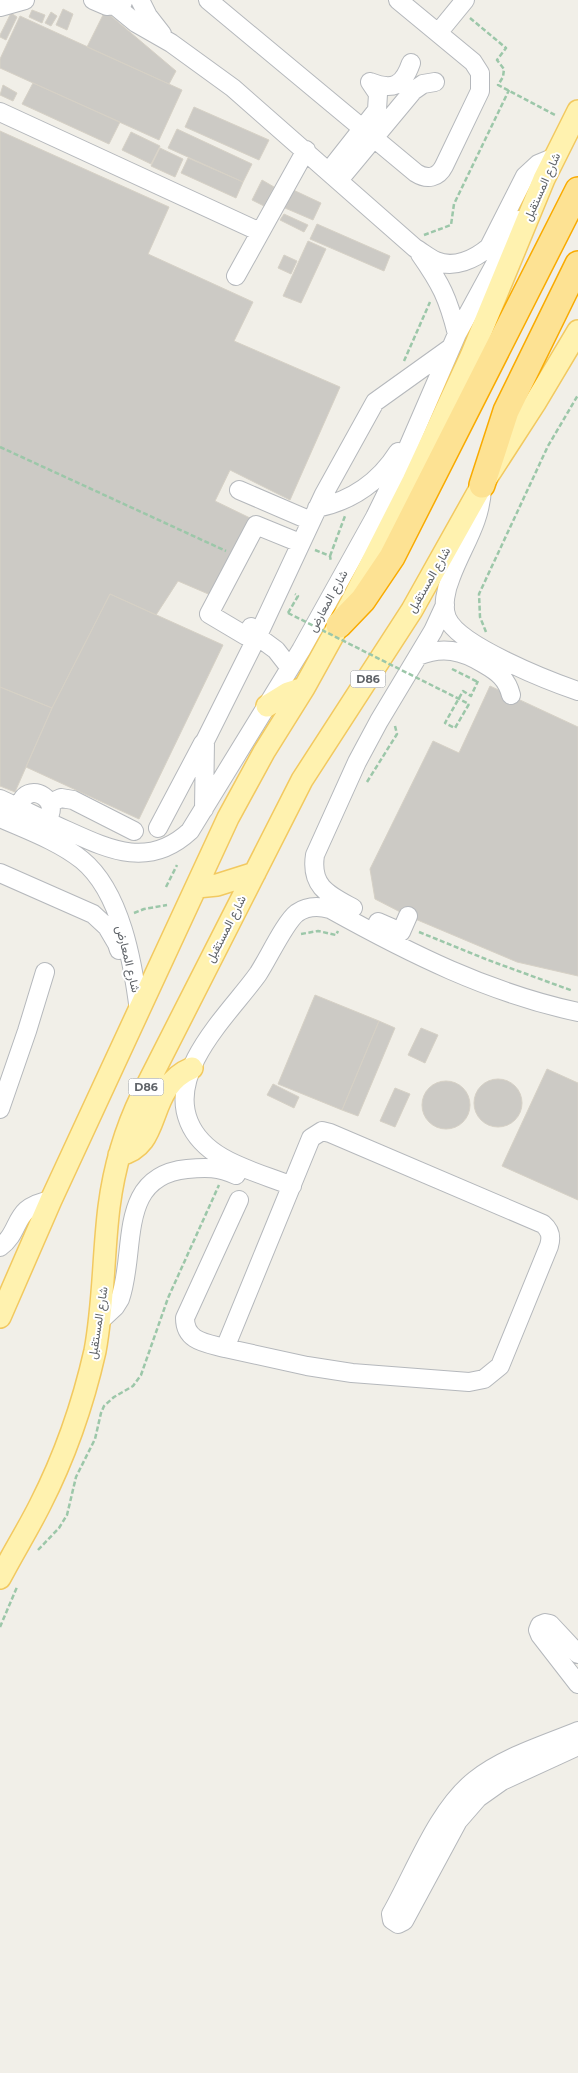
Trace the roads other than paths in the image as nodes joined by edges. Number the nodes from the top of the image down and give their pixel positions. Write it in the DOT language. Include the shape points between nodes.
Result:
graph roads {
  1 [pos="25,0"];
  2 [pos="93,0"];
  3 [pos="140,0"];
  4 [pos="208,0"];
  5 [pos="398,0"];
  6 [pos="120,3"];
  7 [pos="462,4"];
  8 [pos="0,8"];
  9 [pos="438,33"];
  10 [pos="171,43"];
  11 [pos="411,63"];
  12 [pos="435,82"];
  13 [pos="0,112"];
  14 [pos="575,117"];
  15 [pos="369,133"];
  16 [pos="306,150"];
  17 [pos="555,157"];
  18 [pos="334,176"];
  19 [pos="544,179"];
  20 [pos="578,190"];
  21 [pos="260,232"];
  22 [pos="415,248"];
  23 [pos="578,264"];
  24 [pos="236,276"];
  25 [pos="578,331"];
  26 [pos="453,341"];
  27 [pos="420,418"];
  28 [pos="482,485"];
  29 [pos="239,490"];
  30 [pos="314,515"];
  31 [pos="300,543"];
  32 [pos="444,605"];
  33 [pos="339,625"];
  34 [pos="258,634"];
  35 [pos="418,656"];
  36 [pos="488,659"];
  37 [pos="290,668"];
  38 [pos="304,688"];
  39 [pos="578,691"];
  40 [pos="511,695"];
  41 [pos="267,706"];
  42 [pos="205,741"];
  43 [pos="0,799"];
  44 [pos="50,803"];
  45 [pos="18,808"];
  46 [pos="204,809"];
  47 [pos="0,818"];
  48 [pos="48,821"];
  49 [pos="158,828"];
  50 [pos="134,830"];
  51 [pos="0,873"];
  52 [pos="255,873"];
  53 [pos="197,887"];
  54 [pos="406,921"];
  55 [pos="45,972"];
  56 [pos="578,1012"];
  57 [pos="135,1019"];
  58 [pos="192,1068"];
  59 [pos="0,1109"];
  60 [pos="119,1155"];
  61 [pos="289,1192"];
  62 [pos="51,1200"];
  63 [pos="238,1200"];
  64 [pos="7,1227"];
  65 [pos="0,1247"];
  66 [pos="0,1317"];
  67 [pos="100,1321"];
  68 [pos="225,1348"];
  69 [pos="9,1580"];
  70 [pos="578,1654"];
  71 [pos="578,1684"];
  72 [pos="578,1731"];
  73 [pos="578,1746"];
  1 -- 8 [label="street"];
  2 -- 6 [label="street" via="100,4"];
  3 -- 10 [label="street" via="154,26"];
  4 -- 15 [label="street"];
  5 -- 9 [label="street"];
  6 -- 10 [label="street" via="147,30"];
  7 -- 9 [label="street"];
  9 -- 15 [label="street" via="473,62 481,78 480,90 442,171 432,177 421,176"];
  10 -- 16 [label="street" via="233,88"];
  11 -- 15 [label="street" via="398,84 383,86 370,82 378,94 378,105"];
  12 -- 15 [label="street" via="418,87"];
  13 -- 21 [label="street"];
  14 -- 17 [label="main road, شارع المستقبل"];
  15 -- 18 [label="street"];
  16 -- 18 [label="street"];
  16 -- 21 [label="street"];
  17 -- 19 [label="main road, شارع المستقبل"];
  17 -- 22 [label="street" via="538,164 525,176 494,239 482,253 464,262 446,263 436,261"];
  18 -- 22 [label="street"];
  19 -- 26 [label="street, شارع المعارض" via="504,244"];
  19 -- 33 [label="main road, شارع المستقبل" via="417,472"];
  20 -- 33 [label="highway" via="400,544 374,586"];
  21 -- 24 [label="street"];
  22 -- 26 [label="street" via="450,304"];
  23 -- 28 [label="highway" via="506,411"];
  25 -- 28 [label="main road, شارع المستقبل / D86"];
  26 -- 27 [label="street, شارع المعارض"];
  26 -- 30 [label="street" via="375,402"];
  27 -- 30 [label="street" via="386,470 367,486"];
  27 -- 37 [label="street, شارع المعارض" via="380,509"];
  28 -- 32 [label="street" via="476,522 451,576"];
  28 -- 52 [label="main road, شارع المستقبل / D86" via="407,618 302,780"];
  29 -- 30 [label="street"];
  30 -- 31 [label="street"];
  31 -- 34 [label="street"];
  31 -- 34 [label="street" via="256,525 209,614 246,636 251,626"];
  32 -- 35 [label="street"];
  32 -- 36 [label="street" via="456,631"];
  33 -- 38 [label="main road, شارع المستقبل"];
  34 -- 37 [label="street"];
  34 -- 42 [label="street"];
  35 -- 36 [label="street" via="436,650 455,650"];
  35 -- 54 [label="street" via="357,762 314,863 316,878 330,896 398,932 402,931"];
  36 -- 39 [label="street"];
  36 -- 40 [label="street" via="506,681"];
  37 -- 41 [label="street, شارع المعارض"];
  38 -- 41 [label="main road" via="288,693"];
  38 -- 53 [label="main road, شارع المستقبل" via="246,785"];
  41 -- 46 [label="street, شارع المعارض"];
  42 -- 46 [label="street"];
  42 -- 49 [label="street"];
  43 -- 45 [label="street, شارع المعارض"];
  44 -- 45 [label="street" via="44,796 32,794 24,797"];
  44 -- 48 [label="street" via="52,809"];
  44 -- 50 [label="street" via="61,798 73,800"];
  45 -- 48 [label="street, شارع المعارض"];
  46 -- 48 [label="street, شارع المعارض" via="190,831 174,844 143,853 109,849"];
  47 -- 57 [label="street, شارع المعارض" via="60,846 91,868 105,887 130,960"];
  51 -- 57 [label="street" via="101,920 117,944"];
  52 -- 53 [label="main road" via="217,885"];
  52 -- 60 [label="main road, شارع المستقبل / D86" via="142,1095"];
  53 -- 57 [label="main road, شارع المستقبل"];
  55 -- 59 [label="street"];
  56 -- 58 [label="street" via="468,979 330,909 309,908 291,920 258,973 207,1040"];
  57 -- 62 [label="main road, شارع المستقبل / D86"];
  58 -- 60 [label="main road" via="177,1076 166,1088 144,1140 133,1150"];
  58 -- 61 [label="street" via="183,1101 188,1119 204,1145 222,1158"];
  60 -- 67 [label="main road, شارع المستقبل / D86" via="110,1206"];
  61 -- 67 [label="street" via="212,1167 174,1171 156,1180 140,1196 131,1230 122,1292 115,1308"];
  61 -- 68 [label="street"];
  61 -- 68 [label="street" via="311,1138 317,1132 326,1132 542,1224 549,1231 551,1241 503,1360 484,1379 469,1382 352,1373"];
  62 -- 64 [label="street" via="29,1208"];
  62 -- 66 [label="main road, شارع المستقبل / D86"];
  63 -- 68 [label="street" via="185,1318 186,1328 196,1340"];
  64 -- 65 [label="street" via="7,1241"];
  67 -- 69 [label="main road, شارع المستقبل / D86" via="87,1383 67,1445"];
  70 -- 71 [label="street" via="550,1624 540,1625 540,1635"];
  72 -- 73 [label="street" via="490,1770 462,1792 440,1822 391,1914 392,1920 398,1924 404,1920 458,1821 478,1798 502,1781"];
}
